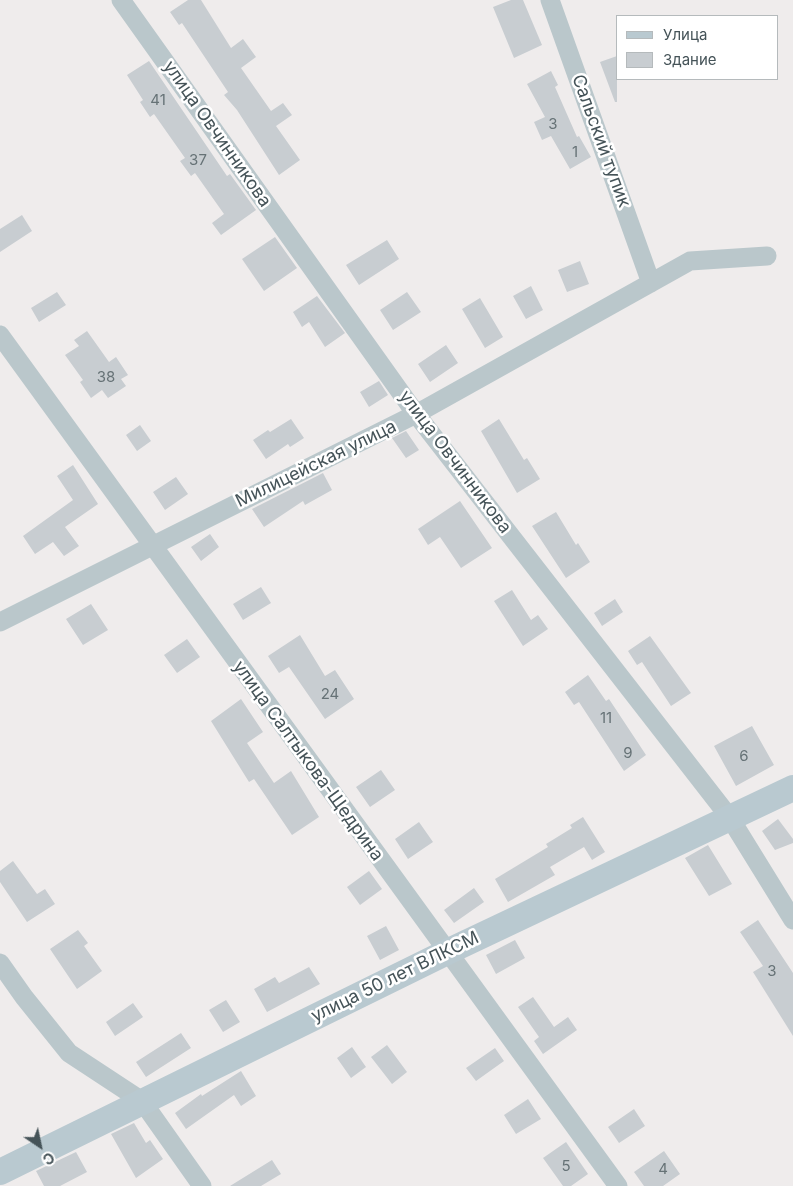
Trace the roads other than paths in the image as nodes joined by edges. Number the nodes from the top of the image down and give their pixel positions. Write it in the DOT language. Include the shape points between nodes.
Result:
graph roads {
  1 [pos="121,0"];
  2 [pos="550,0"];
  3 [pos="767,256"];
  4 [pos="652,283"];
  5 [pos="0,335"];
  6 [pos="416,414"];
  7 [pos="151,545"];
  8 [pos="0,622"];
  9 [pos="793,788"];
  10 [pos="730,818"];
  11 [pos="793,920"];
  12 [pos="447,952"];
  13 [pos="0,963"];
  14 [pos="142,1100"];
  15 [pos="0,1172"];
  16 [pos="202,1186"];
  17 [pos="618,1186"];
  1 -- 6 [label="street, улица Овчинникова"];
  2 -- 4 [label="street, Сальский тупик"];
  3 -- 4 [label="street, Милицейская улица" via="690,261"];
  4 -- 6 [label="street, Милицейская улица"];
  5 -- 7 [label="street, улица Салтыкова-Щедрина"];
  6 -- 7 [label="street, Милицейская улица"];
  6 -- 10 [label="street, улица Овчинникова"];
  7 -- 8 [label="street, Милицейская улица"];
  7 -- 12 [label="street, улица Салтыкова-Щедрина"];
  9 -- 10 [label="main road, улица 50 лет ВЛКСМ"];
  10 -- 11 [label="street, улица Овчинникова"];
  10 -- 12 [label="main road, улица 50 лет ВЛКСМ"];
  12 -- 14 [label="main road, улица 50 лет ВЛКСМ"];
  12 -- 17 [label="street, улица Салтыкова-Щедрина"];
  13 -- 14 [label="street" via="69,1053"];
  14 -- 15 [label="main road, улица 50 лет ВЛКСМ"];
  14 -- 16 [label="street"];
}
